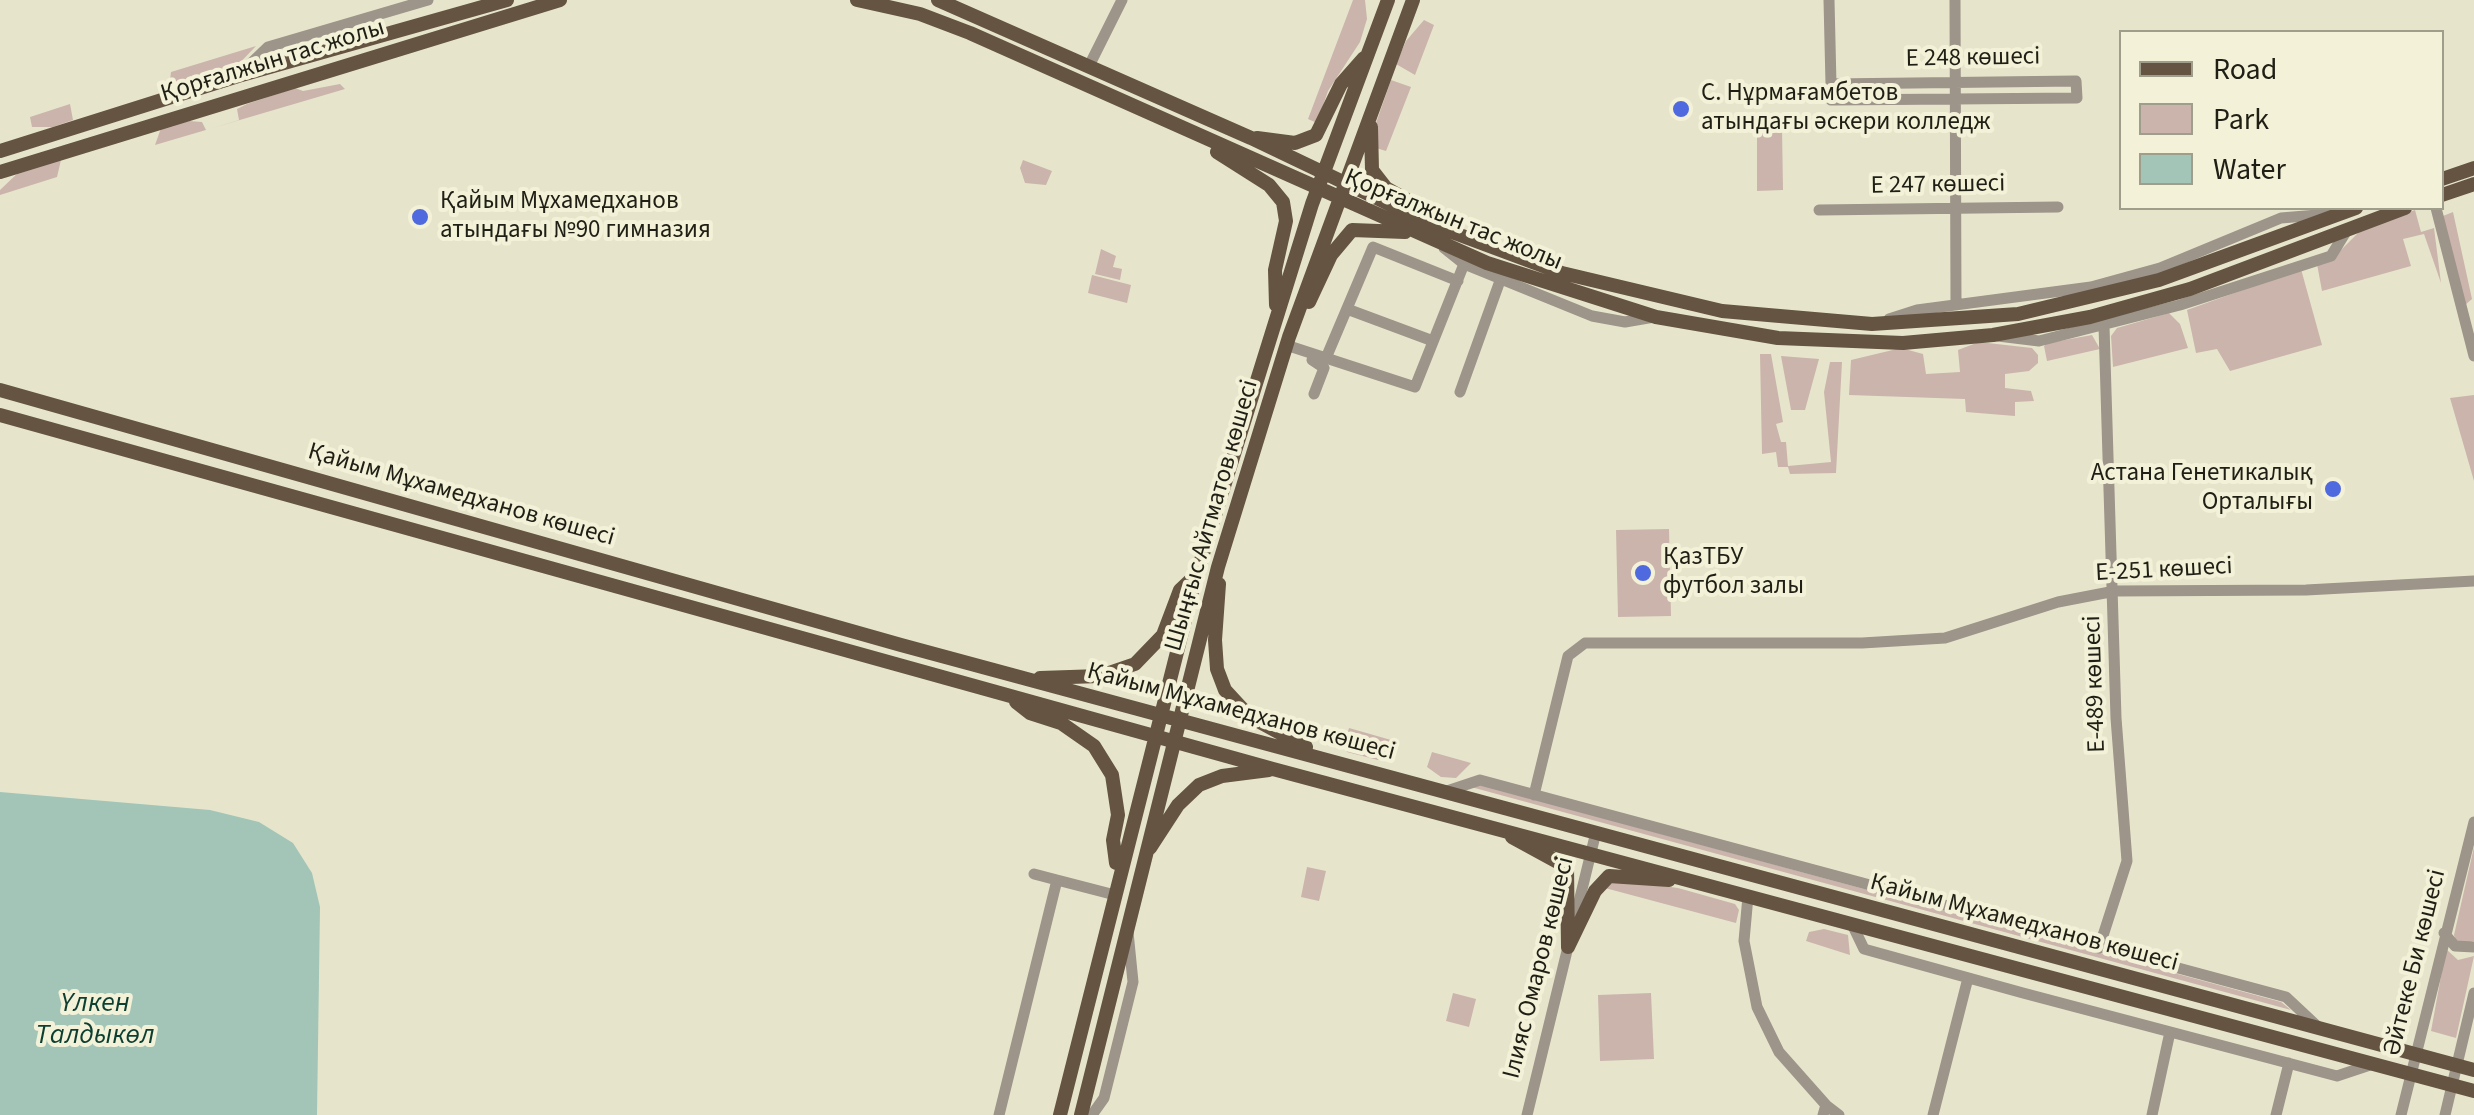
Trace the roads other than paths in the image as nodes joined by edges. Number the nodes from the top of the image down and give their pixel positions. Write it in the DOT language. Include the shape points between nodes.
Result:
graph roads {
  1 [pos="428,0"];
  2 [pos="507,0"];
  3 [pos="560,0"];
  4 [pos="857,0"];
  5 [pos="938,0"];
  6 [pos="1122,0"];
  7 [pos="1388,0"];
  8 [pos="1413,0"];
  9 [pos="1829,0"];
  10 [pos="1956,0"];
  11 [pos="1374,46"];
  12 [pos="1090,66"];
  13 [pos="238,76"];
  14 [pos="1956,81"];
  15 [pos="1830,84"];
  16 [pos="1378,96"];
  17 [pos="1956,100"];
  18 [pos="1192,134"];
  19 [pos="1251,138"];
  20 [pos="0,151"];
  21 [pos="18,166"];
  22 [pos="0,172"];
  23 [pos="2444,179"];
  24 [pos="0,182"];
  25 [pos="1320,182"];
  26 [pos="2472,182"];
  27 [pos="1341,191"];
  28 [pos="2444,194"];
  29 [pos="2058,207"];
  30 [pos="1956,209"];
  31 [pos="1819,210"];
  32 [pos="2349,210"];
  33 [pos="2400,210"];
  34 [pos="2437,210"];
  35 [pos="2339,213"];
  36 [pos="2348,229"];
  37 [pos="1429,235"];
  38 [pos="1476,239"];
  39 [pos="1464,264"];
  40 [pos="1501,278"];
  41 [pos="1458,281"];
  42 [pos="2474,304"];
  43 [pos="1956,305"];
  44 [pos="1347,309"];
  45 [pos="1655,316"];
  46 [pos="1276,317"];
  47 [pos="2464,318"];
  48 [pos="1872,324"];
  49 [pos="2104,326"];
  50 [pos="1994,336"];
  51 [pos="1433,341"];
  52 [pos="1286,345"];
  53 [pos="2474,356"];
  54 [pos="1326,358"];
  55 [pos="0,390"];
  56 [pos="1460,392"];
  57 [pos="1314,394"];
  58 [pos="0,415"];
  59 [pos="1218,567"];
  60 [pos="1197,573"];
  61 [pos="2474,581"];
  62 [pos="690,584"];
  63 [pos="2114,591"];
  64 [pos="684,606"];
  65 [pos="1022,678"];
  66 [pos="1007,696"];
  67 [pos="1160,715"];
  68 [pos="1180,720"];
  69 [pos="1154,736"];
  70 [pos="1174,741"];
  71 [pos="1333,762"];
  72 [pos="1273,769"];
  73 [pos="1444,792"];
  74 [pos="1534,795"];
  75 [pos="2474,822"];
  76 [pos="1494,827"];
  77 [pos="1596,832"];
  78 [pos="1145,851"];
  79 [pos="1591,853"];
  80 [pos="1034,874"];
  81 [pos="1118,874"];
  82 [pos="1057,880"];
  83 [pos="1690,880"];
  84 [pos="1114,894"];
  85 [pos="1748,896"];
  86 [pos="1852,924"];
  87 [pos="1127,929"];
  88 [pos="2444,933"];
  89 [pos="1568,947"];
  90 [pos="2474,947"];
  91 [pos="2099,948"];
  92 [pos="1968,978"];
  93 [pos="2474,993"];
  94 [pos="2317,1026"];
  95 [pos="2170,1032"];
  96 [pos="1074,1053"];
  97 [pos="2416,1053"];
  98 [pos="2289,1064"];
  99 [pos="2374,1064"];
  100 [pos="2458,1065"];
  101 [pos="2474,1070"];
  102 [pos="2411,1074"];
  103 [pos="2453,1085"];
  104 [pos="2474,1091"];
  105 [pos="1825,1110"];
  106 [pos="999,1115"];
  107 [pos="1060,1115"];
  108 [pos="1068,1115"];
  109 [pos="1081,1115"];
  110 [pos="1092,1115"];
  111 [pos="1527,1115"];
  112 [pos="1838,1115"];
  113 [pos="1933,1115"];
  114 [pos="2152,1115"];
  115 [pos="2276,1115"];
  116 [pos="2400,1115"];
  117 [pos="2446,1115"];
  1 -- 13 [label="street" via="268,46"];
  2 -- 13 [label="main road, Қорғалжын тас жолы"];
  3 -- 21 [label="main road, Қорғалжын тас жолы"];
  4 -- 18 [label="main road, Қорғалжын тас жолы" via="970,33"];
  5 -- 12 [label="main road, Қорғалжын тас жолы"];
  6 -- 12 [label="street"];
  7 -- 11 [label="main road, Шыңғыс Айтматов көшесі"];
  8 -- 16 [label="main road, Шыңғыс Айтматов көшесі"];
  9 -- 15 [label="street"];
  10 -- 14 [label="street"];
  11 -- 19 [label="main road" via="1341,84 1316,135 1295,143"];
  11 -- 25 [label="main road, Шыңғыс Айтматов көшесі"];
  12 -- 19 [label="main road, Қорғалжын тас жолы"];
  13 -- 20 [label="main road, Қорғалжын тас жолы"];
  14 -- 15 [label="street, Е 248 көшесі"];
  14 -- 17 [label="street"];
  14 -- 17 [label="street, Е 248 көшесі" via="2076,80 2076,98"];
  15 -- 17 [label="street, Е 248 көшесі" via="1831,100"];
  16 -- 27 [label="main road, Шыңғыс Айтматов көшесі"];
  16 -- 38 [label="main road" via="1372,170 1386,188"];
  17 -- 30 [label="street"];
  18 -- 25 [label="main road, Қорғалжын тас жолы"];
  18 -- 46 [label="main road" via="1269,185 1283,202"];
  19 -- 25 [label="main road, Қорғалжын тас жолы"];
  21 -- 22 [label="main road, Қорғалжын тас жолы"];
  21 -- 24 [label="street"];
  23 -- 26 [label="main road"];
  25 -- 27 [label="main road, Қорғалжын тас жолы"];
  25 -- 46 [label="main road, Шыңғыс Айтматов көшесі"];
  26 -- 28 [label="main road"];
  27 -- 37 [label="main road, Қорғалжын тас жолы"];
  27 -- 38 [label="main road, Қорғалжын тас жолы"];
  27 -- 52 [label="main road, Шыңғыс Айтматов көшесі"];
  29 -- 30 [label="street, Е 247 көшесі"];
  30 -- 31 [label="street, Е 247 көшесі"];
  30 -- 43 [label="street"];
  32 -- 35 [label="main road, Қорғалжын тас жолы"];
  33 -- 36 [label="main road, Қорғалжын тас жолы"];
  34 -- 47 [label="street"];
  35 -- 43 [label="street" via="2281,218 2160,268 2092,287"];
  35 -- 48 [label="main road, Қорғалжын тас жолы" via="2083,301 1968,319"];
  36 -- 49 [label="street" via="2331,256"];
  36 -- 50 [label="main road, Қорғалжын тас жолы" via="2190,289"];
  37 -- 39 [label="street"];
  37 -- 45 [label="main road, Қорғалжын тас жолы" via="1486,263"];
  37 -- 52 [label="main road" via="1352,230 1331,254"];
  38 -- 48 [label="main road, Қорғалжын тас жолы" via="1562,273 1662,300"];
  39 -- 40 [label="street"];
  39 -- 41 [label="street"];
  40 -- 45 [label="street" via="1592,316 1625,322"];
  40 -- 56 [label="street"];
  41 -- 44 [label="street" via="1373,247"];
  41 -- 51 [label="street"];
  42 -- 47 [label="street"];
  43 -- 48 [label="street"];
  44 -- 51 [label="street"];
  44 -- 54 [label="street"];
  45 -- 50 [label="main road, Қорғалжын тас жолы" via="1811,341"];
  46 -- 60 [label="main road, Шыңғыс Айтматов көшесі"];
  47 -- 53 [label="street"];
  49 -- 50 [label="street" via="2039,342"];
  49 -- 63 [label="street, Е-489 көшесі"];
  51 -- 54 [label="street" via="1415,387"];
  52 -- 54 [label="street"];
  52 -- 57 [label="street" via="1324,364"];
  52 -- 59 [label="main road, Шыңғыс Айтматов көшесі"];
  55 -- 62 [label="main road, Қайым Мұхамедханов көшесі"];
  58 -- 64 [label="main road, Қайым Мұхамедханов көшесі"];
  59 -- 68 [label="main road, Шыңғыс Айтматов көшесі"];
  59 -- 71 [label="main road" via="1217,669 1231,700"];
  60 -- 65 [label="main road" via="1180,590 1163,635 1135,664 1100,676"];
  60 -- 67 [label="main road, Шыңғыс Айтматов көшесі"];
  61 -- 63 [label="street, Е-251 көшесі"];
  62 -- 64 [label="main road"];
  62 -- 65 [label="main road, Қайым Мұхамедханов көшесі"];
  63 -- 74 [label="street, Е-251 көшесі" via="1946,638 1585,644 1574,648"];
  63 -- 91 [label="street, Е-489 көшесі" via="2127,861"];
  64 -- 66 [label="main road, Қайым Мұхамедханов көшесі"];
  65 -- 67 [label="main road, Қайым Мұхамедханов көшесі"];
  66 -- 69 [label="main road, Қайым Мұхамедханов көшесі"];
  66 -- 81 [label="main road" via="1094,746 1112,775"];
  67 -- 68 [label="main road, Қайым Мұхамедханов көшесі"];
  67 -- 69 [label="main road, Шыңғыс Айтматов көшесі"];
  68 -- 70 [label="main road, Шыңғыс Айтматов көшесі"];
  68 -- 71 [label="main road, Қайым Мұхамедханов көшесі"];
  69 -- 70 [label="main road, Қайым Мұхамедханов көшесі"];
  69 -- 81 [label="main road, Шыңғыс Айтматов көшесі"];
  70 -- 72 [label="main road, Қайым Мұхамедханов көшесі"];
  70 -- 78 [label="main road, Шыңғыс Айтматов көшесі"];
  71 -- 73 [label="main road, Қайым Мұхамедханов көшесі"];
  72 -- 76 [label="main road, Қайым Мұхамедханов көшесі"];
  72 -- 78 [label="main road" via="1199,785"];
  73 -- 74 [label="street" via="1480,780"];
  73 -- 77 [label="main road, Қайым Мұхамедханов көшесі"];
  74 -- 91 [label="street"];
  75 -- 88 [label="street, Әйтеке Би көшесі"];
  76 -- 79 [label="main road, Қайым Мұхамедханов көшесі"];
  76 -- 89 [label="main road" via="1567,867"];
  77 -- 79 [label="street, Ілияс Омаров көшесі"];
  77 -- 94 [label="main road, Қайым Мұхамедханов көшесі"];
  78 -- 87 [label="main road, Шыңғыс Айтматов көшесі"];
  79 -- 83 [label="main road, Қайым Мұхамедханов көшесі"];
  79 -- 89 [label="street, Ілияс Омаров көшесі"];
  80 -- 82 [label="street"];
  81 -- 84 [label="main road, Шыңғыс Айтматов көшесі"];
  82 -- 84 [label="street"];
  82 -- 106 [label="street"];
  83 -- 85 [label="main road, Қайым Мұхамедханов көшесі"];
  83 -- 89 [label="main road" via="1609,876"];
  84 -- 96 [label="main road, Шыңғыс Айтматов көшесі"];
  85 -- 86 [label="main road, Қайым Мұхамедханов көшесі"];
  85 -- 105 [label="street" via="1744,941 1757,1008 1779,1052"];
  86 -- 92 [label="street" via="1864,949"];
  86 -- 99 [label="main road, Қайым Мұхамедханов көшесі"];
  87 -- 109 [label="main road, Шыңғыс Айтматов көшесі"];
  87 -- 110 [label="street" via="1134,982 1104,1098"];
  88 -- 90 [label="street" via="2455,946"];
  88 -- 97 [label="street, Әйтеке Би көшесі"];
  89 -- 111 [label="street, Ілияс Омаров көшесі"];
  91 -- 94 [label="street" via="2286,997"];
  92 -- 95 [label="street"];
  92 -- 113 [label="street"];
  93 -- 100 [label="street"];
  94 -- 97 [label="main road, Қайым Мұхамедханов көшесі"];
  95 -- 98 [label="street"];
  95 -- 114 [label="street"];
  96 -- 107 [label="main road, Шыңғыс Айтматов көшесі"];
  96 -- 108 [label="main road"];
  97 -- 100 [label="main road, Қайым Мұхамедханов көшесі"];
  97 -- 102 [label="street, Әйтеке Би көшесі"];
  98 -- 99 [label="street" via="2337,1076"];
  98 -- 115 [label="street"];
  99 -- 102 [label="main road, Қайым Мұхамедханов көшесі"];
  100 -- 101 [label="main road, Қайым Мұхамедханов көшесі"];
  100 -- 103 [label="street"];
  102 -- 103 [label="main road, Қайым Мұхамедханов көшесі"];
  102 -- 116 [label="street, Әйтеке Би көшесі"];
  103 -- 104 [label="main road, Қайым Мұхамедханов көшесі"];
  103 -- 117 [label="street"];
  105 -- 112 [label="street"];
}
